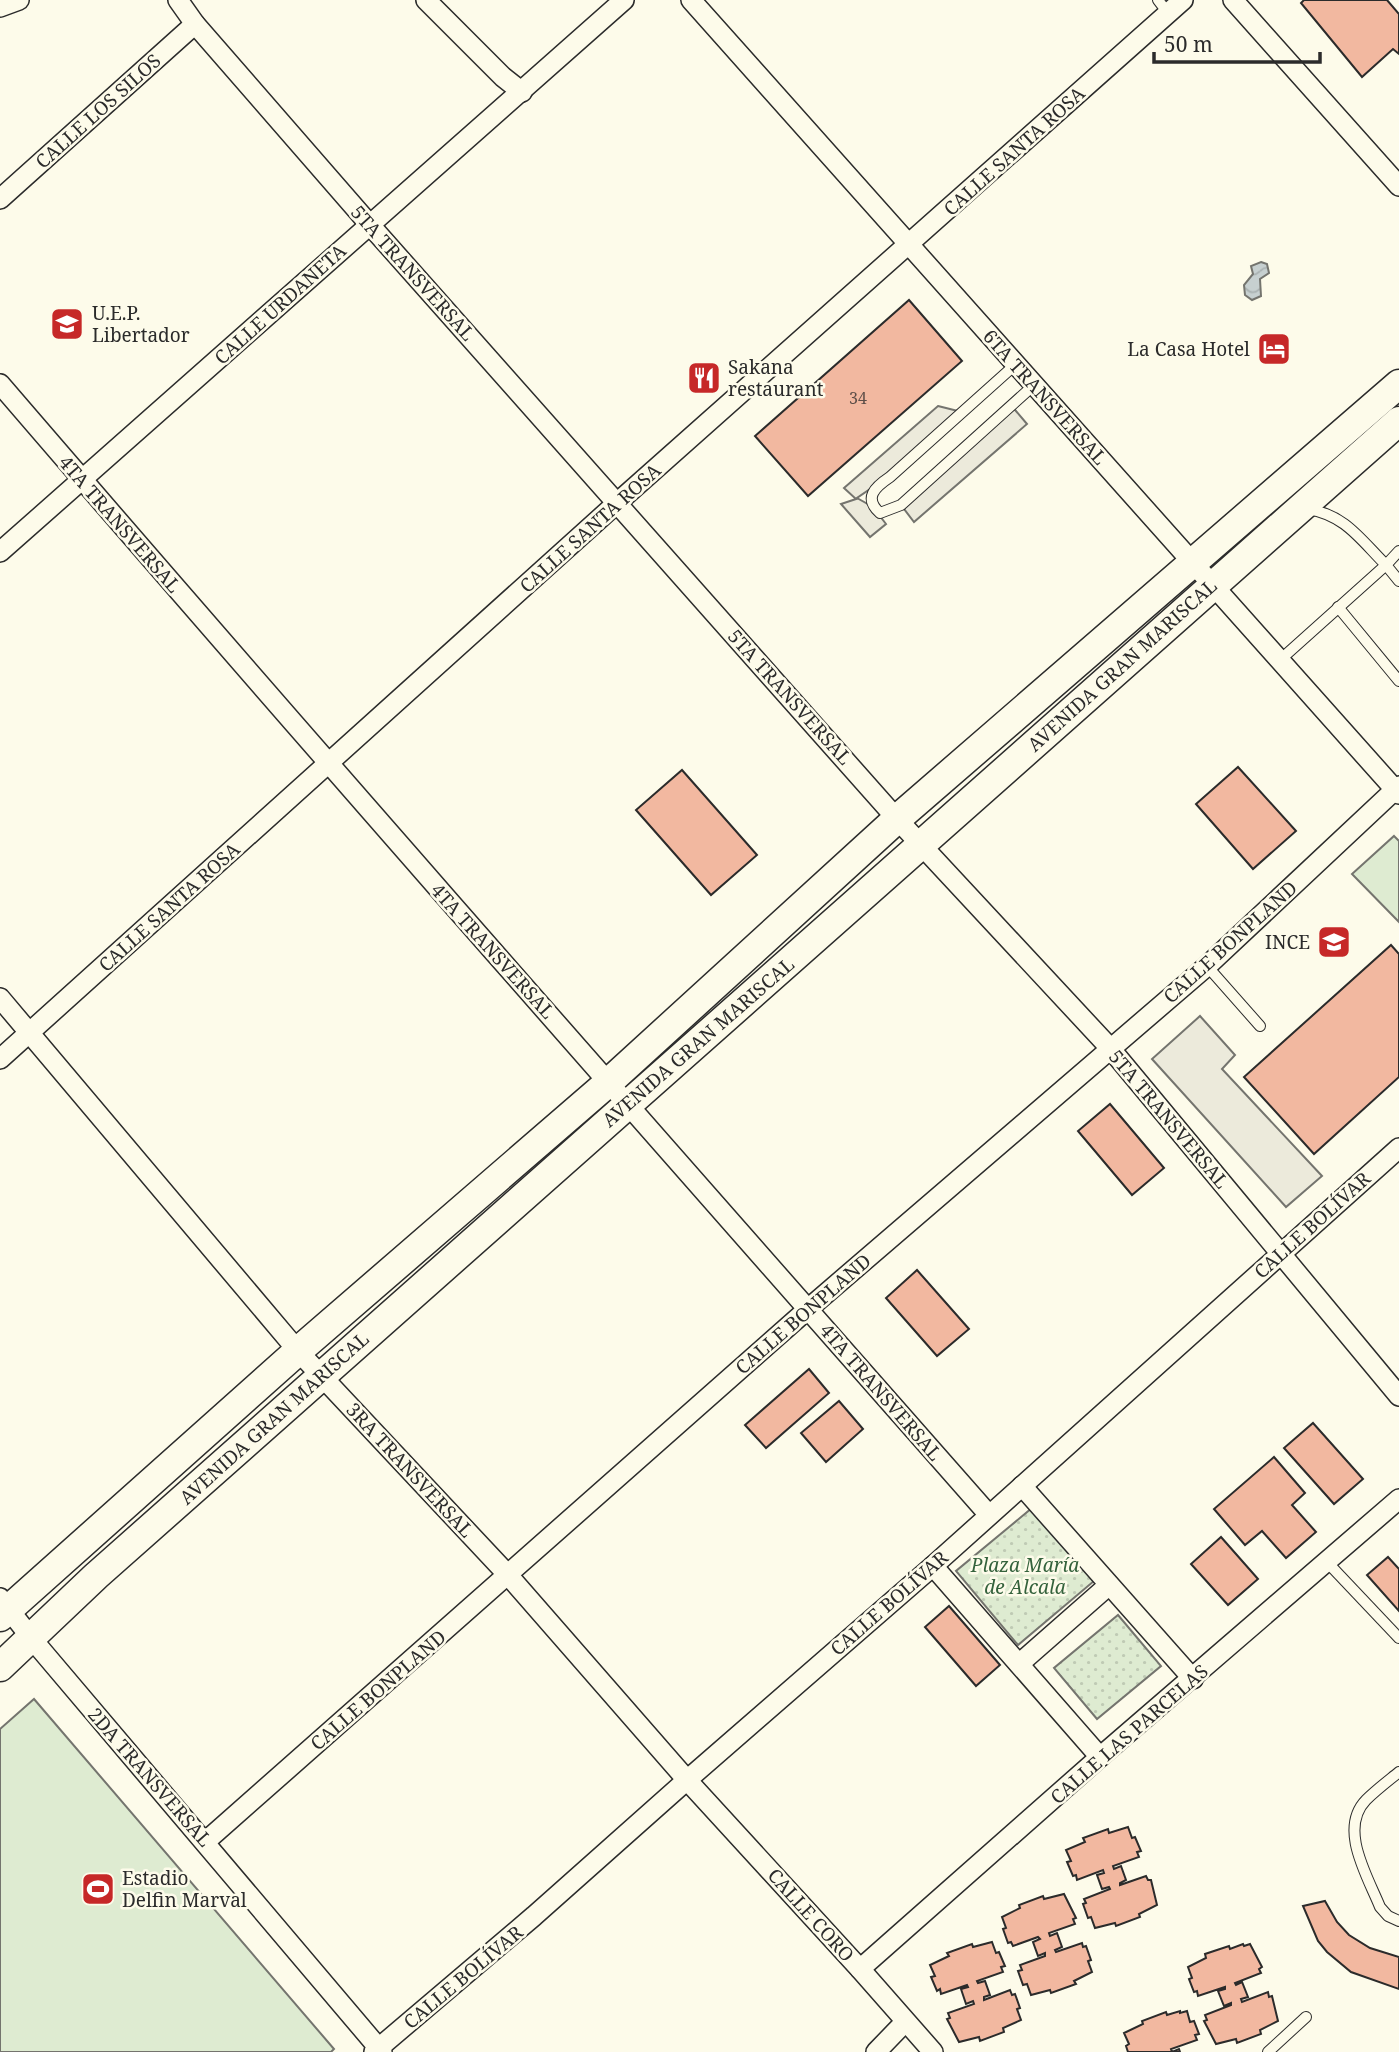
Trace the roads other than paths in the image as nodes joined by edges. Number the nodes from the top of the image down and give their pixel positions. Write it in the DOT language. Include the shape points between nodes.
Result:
graph roads {
  1 [pos="19,0"];
  2 [pos="178,0"];
  3 [pos="194,0"];
  4 [pos="426,0"];
  5 [pos="624,0"];
  6 [pos="691,0"];
  7 [pos="1233,0"];
  8 [pos="1170,4"];
  9 [pos="0,7"];
  10 [pos="195,24"];
  11 [pos="522,92"];
  12 [pos="1399,186"];
  13 [pos="0,199"];
  14 [pos="370,225"];
  15 [pos="909,245"];
  16 [pos="1015,365"];
  17 [pos="0,384"];
  18 [pos="1034,384"];
  19 [pos="1399,384"];
  20 [pos="1399,421"];
  21 [pos="82,480"];
  22 [pos="617,503"];
  23 [pos="1301,507"];
  24 [pos="1399,551"];
  25 [pos="0,552"];
  26 [pos="1194,564"];
  27 [pos="1385,565"];
  28 [pos="1399,581"];
  29 [pos="1213,585"];
  30 [pos="1338,607"];
  31 [pos="1280,660"];
  32 [pos="1399,681"];
  33 [pos="328,765"];
  34 [pos="1398,790"];
  35 [pos="897,819"];
  36 [pos="922,844"];
  37 [pos="1207,966"];
  38 [pos="0,998"];
  39 [pos="1260,1026"];
  40 [pos="29,1032"];
  41 [pos="1110,1048"];
  42 [pos="0,1059"];
  43 [pos="609,1082"];
  44 [pos="628,1103"];
  45 [pos="1399,1148"];
  46 [pos="1280,1253"];
  47 [pos="808,1309"];
  48 [pos="299,1351"];
  49 [pos="322,1376"];
  50 [pos="1399,1396"];
  51 [pos="1022,1486"];
  52 [pos="1399,1499"];
  53 [pos="989,1515"];
  54 [pos="1327,1562"];
  55 [pos="933,1566"];
  56 [pos="508,1575"];
  57 [pos="1109,1585"];
  58 [pos="3,1608"];
  59 [pos="1399,1638"];
  60 [pos="32,1639"];
  61 [pos="1019,1664"];
  62 [pos="0,1667"];
  63 [pos="1193,1679"];
  64 [pos="1100,1757"];
  65 [pos="1399,1772"];
  66 [pos="687,1780"];
  67 [pos="205,1842"];
  68 [pos="1399,1921"];
  69 [pos="860,1969"];
  70 [pos="1306,2017"];
  71 [pos="905,2022"];
  72 [pos="378,2051"];
  73 [pos="876,2052"];
  74 [pos="933,2052"];
  75 [pos="1268,2052"];
  1 -- 9 [label="street"];
  2 -- 10 [label="street, 5TA TRANSVERSAL"];
  3 -- 10 [label="lane"];
  4 -- 11 [label="street"];
  5 -- 11 [label="street, CALLE URDANETA"];
  6 -- 15 [label="street, 6TA TRANSVERSAL"];
  7 -- 12 [label="street"];
  8 -- 15 [label="street, CALLE SANTA ROSA"];
  10 -- 13 [label="street, CALLE LOS SILOS"];
  10 -- 14 [label="street, 5TA TRANSVERSAL"];
  11 -- 14 [label="street, CALLE URDANETA"];
  14 -- 21 [label="street, CALLE URDANETA"];
  14 -- 22 [label="street, 5TA TRANSVERSAL"];
  15 -- 16 [label="street, 6TA TRANSVERSAL"];
  15 -- 22 [label="street, CALLE SANTA ROSA"];
  16 -- 18 [label="street, 6TA TRANSVERSAL"];
  16 -- 18 [label="lane" via="874,488 873,507 880,513 901,505"];
  17 -- 21 [label="street, 4TA TRANSVERSAL"];
  18 -- 26 [label="street, 6TA TRANSVERSAL"];
  19 -- 26 [label="street, AVENIDA GRAN MARISCAL"];
  20 -- 23 [label="street, AVENIDA GRAN MARISCAL"];
  21 -- 25 [label="street, CALLE URDANETA"];
  21 -- 33 [label="street, 4TA TRANSVERSAL"];
  22 -- 33 [label="street, CALLE SANTA ROSA"];
  22 -- 35 [label="street, 5TA TRANSVERSAL"];
  23 -- 27 [label="lane" via="1340,520"];
  23 -- 29 [label="street, AVENIDA GRAN MARISCAL"];
  24 -- 27 [label="lane"];
  26 -- 29 [label="street, 6TA TRANSVERSAL"];
  26 -- 35 [label="street, AVENIDA GRAN MARISCAL"];
  27 -- 28 [label="lane"];
  27 -- 30 [label="lane"];
  29 -- 31 [label="street, 6TA TRANSVERSAL"];
  29 -- 36 [label="street, AVENIDA GRAN MARISCAL"];
  30 -- 31 [label="lane"];
  30 -- 32 [label="lane"];
  31 -- 34 [label="street, 6TA TRANSVERSAL"];
  33 -- 40 [label="street, CALLE SANTA ROSA"];
  33 -- 43 [label="street, 4TA TRANSVERSAL"];
  34 -- 37 [label="street, CALLE BONPLAND"];
  35 -- 36 [label="street, 5TA TRANSVERSAL"];
  35 -- 43 [label="street, AVENIDA GRAN MARISCAL"];
  36 -- 41 [label="street, 5TA TRANSVERSAL"];
  36 -- 44 [label="street, AVENIDA GRAN MARISCAL"];
  37 -- 39 [label="lane"];
  37 -- 41 [label="street, CALLE BONPLAND"];
  38 -- 40 [label="street, 3RA TRANSVERSAL"];
  40 -- 42 [label="street, CALLE SANTA ROSA"];
  40 -- 48 [label="street, 3RA TRANSVERSAL"];
  41 -- 46 [label="street, 5TA TRANSVERSAL"];
  41 -- 47 [label="street, CALLE BONPLAND"];
  43 -- 44 [label="street, 4TA TRANSVERSAL"];
  43 -- 48 [label="street, AVENIDA GRAN MARISCAL"];
  44 -- 47 [label="street, 4TA TRANSVERSAL"];
  44 -- 49 [label="street, AVENIDA GRAN MARISCAL"];
  45 -- 46 [label="street, CALLE BOLÍVAR"];
  46 -- 50 [label="street, 5TA TRANSVERSAL"];
  46 -- 51 [label="street, CALLE BOLÍVAR"];
  47 -- 53 [label="street, 4TA TRANSVERSAL"];
  47 -- 56 [label="street, CALLE BONPLAND"];
  48 -- 49 [label="street, 3RA TRANSVERSAL"];
  48 -- 58 [label="street, AVENIDA GRAN MARISCAL"];
  49 -- 56 [label="street, 3RA TRANSVERSAL"];
  49 -- 60 [label="street, AVENIDA GRAN MARISCAL" via="96,1576"];
  51 -- 53 [label="street, CALLE BOLÍVAR"];
  51 -- 57 [label="street"];
  52 -- 54 [label="street, CALLE LAS PARCELAS"];
  53 -- 55 [label="street, CALLE BOLÍVAR"];
  54 -- 59 [label="lane"];
  54 -- 63 [label="street, CALLE LAS PARCELAS"];
  55 -- 61 [label="street"];
  55 -- 66 [label="street, CALLE BOLÍVAR"];
  56 -- 66 [label="street, 3RA TRANSVERSAL"];
  56 -- 67 [label="street, CALLE BONPLAND"];
  57 -- 61 [label="street"];
  57 -- 63 [label="street"];
  58 -- 60 [label="street, 2DA TRANSVERSAL"];
  60 -- 62 [label="street, AVENIDA GRAN MARISCAL"];
  60 -- 67 [label="street, 2DA TRANSVERSAL"];
  61 -- 64 [label="street"];
  63 -- 64 [label="street, CALLE LAS PARCELAS"];
  64 -- 69 [label="street, CALLE LAS PARCELAS"];
  65 -- 68 [label="lane" via="1364,1802 1354,1833 1380,1908"];
  66 -- 69 [label="street, CALLE CORO"];
  66 -- 72 [label="street, CALLE BOLÍVAR"];
  67 -- 72 [label="street, 2DA TRANSVERSAL"];
  69 -- 71 [label="street, CALLE CORO"];
  70 -- 75 [label="lane"];
  71 -- 73 [label="street"];
  71 -- 74 [label="street, CALLE CORO"];
}
